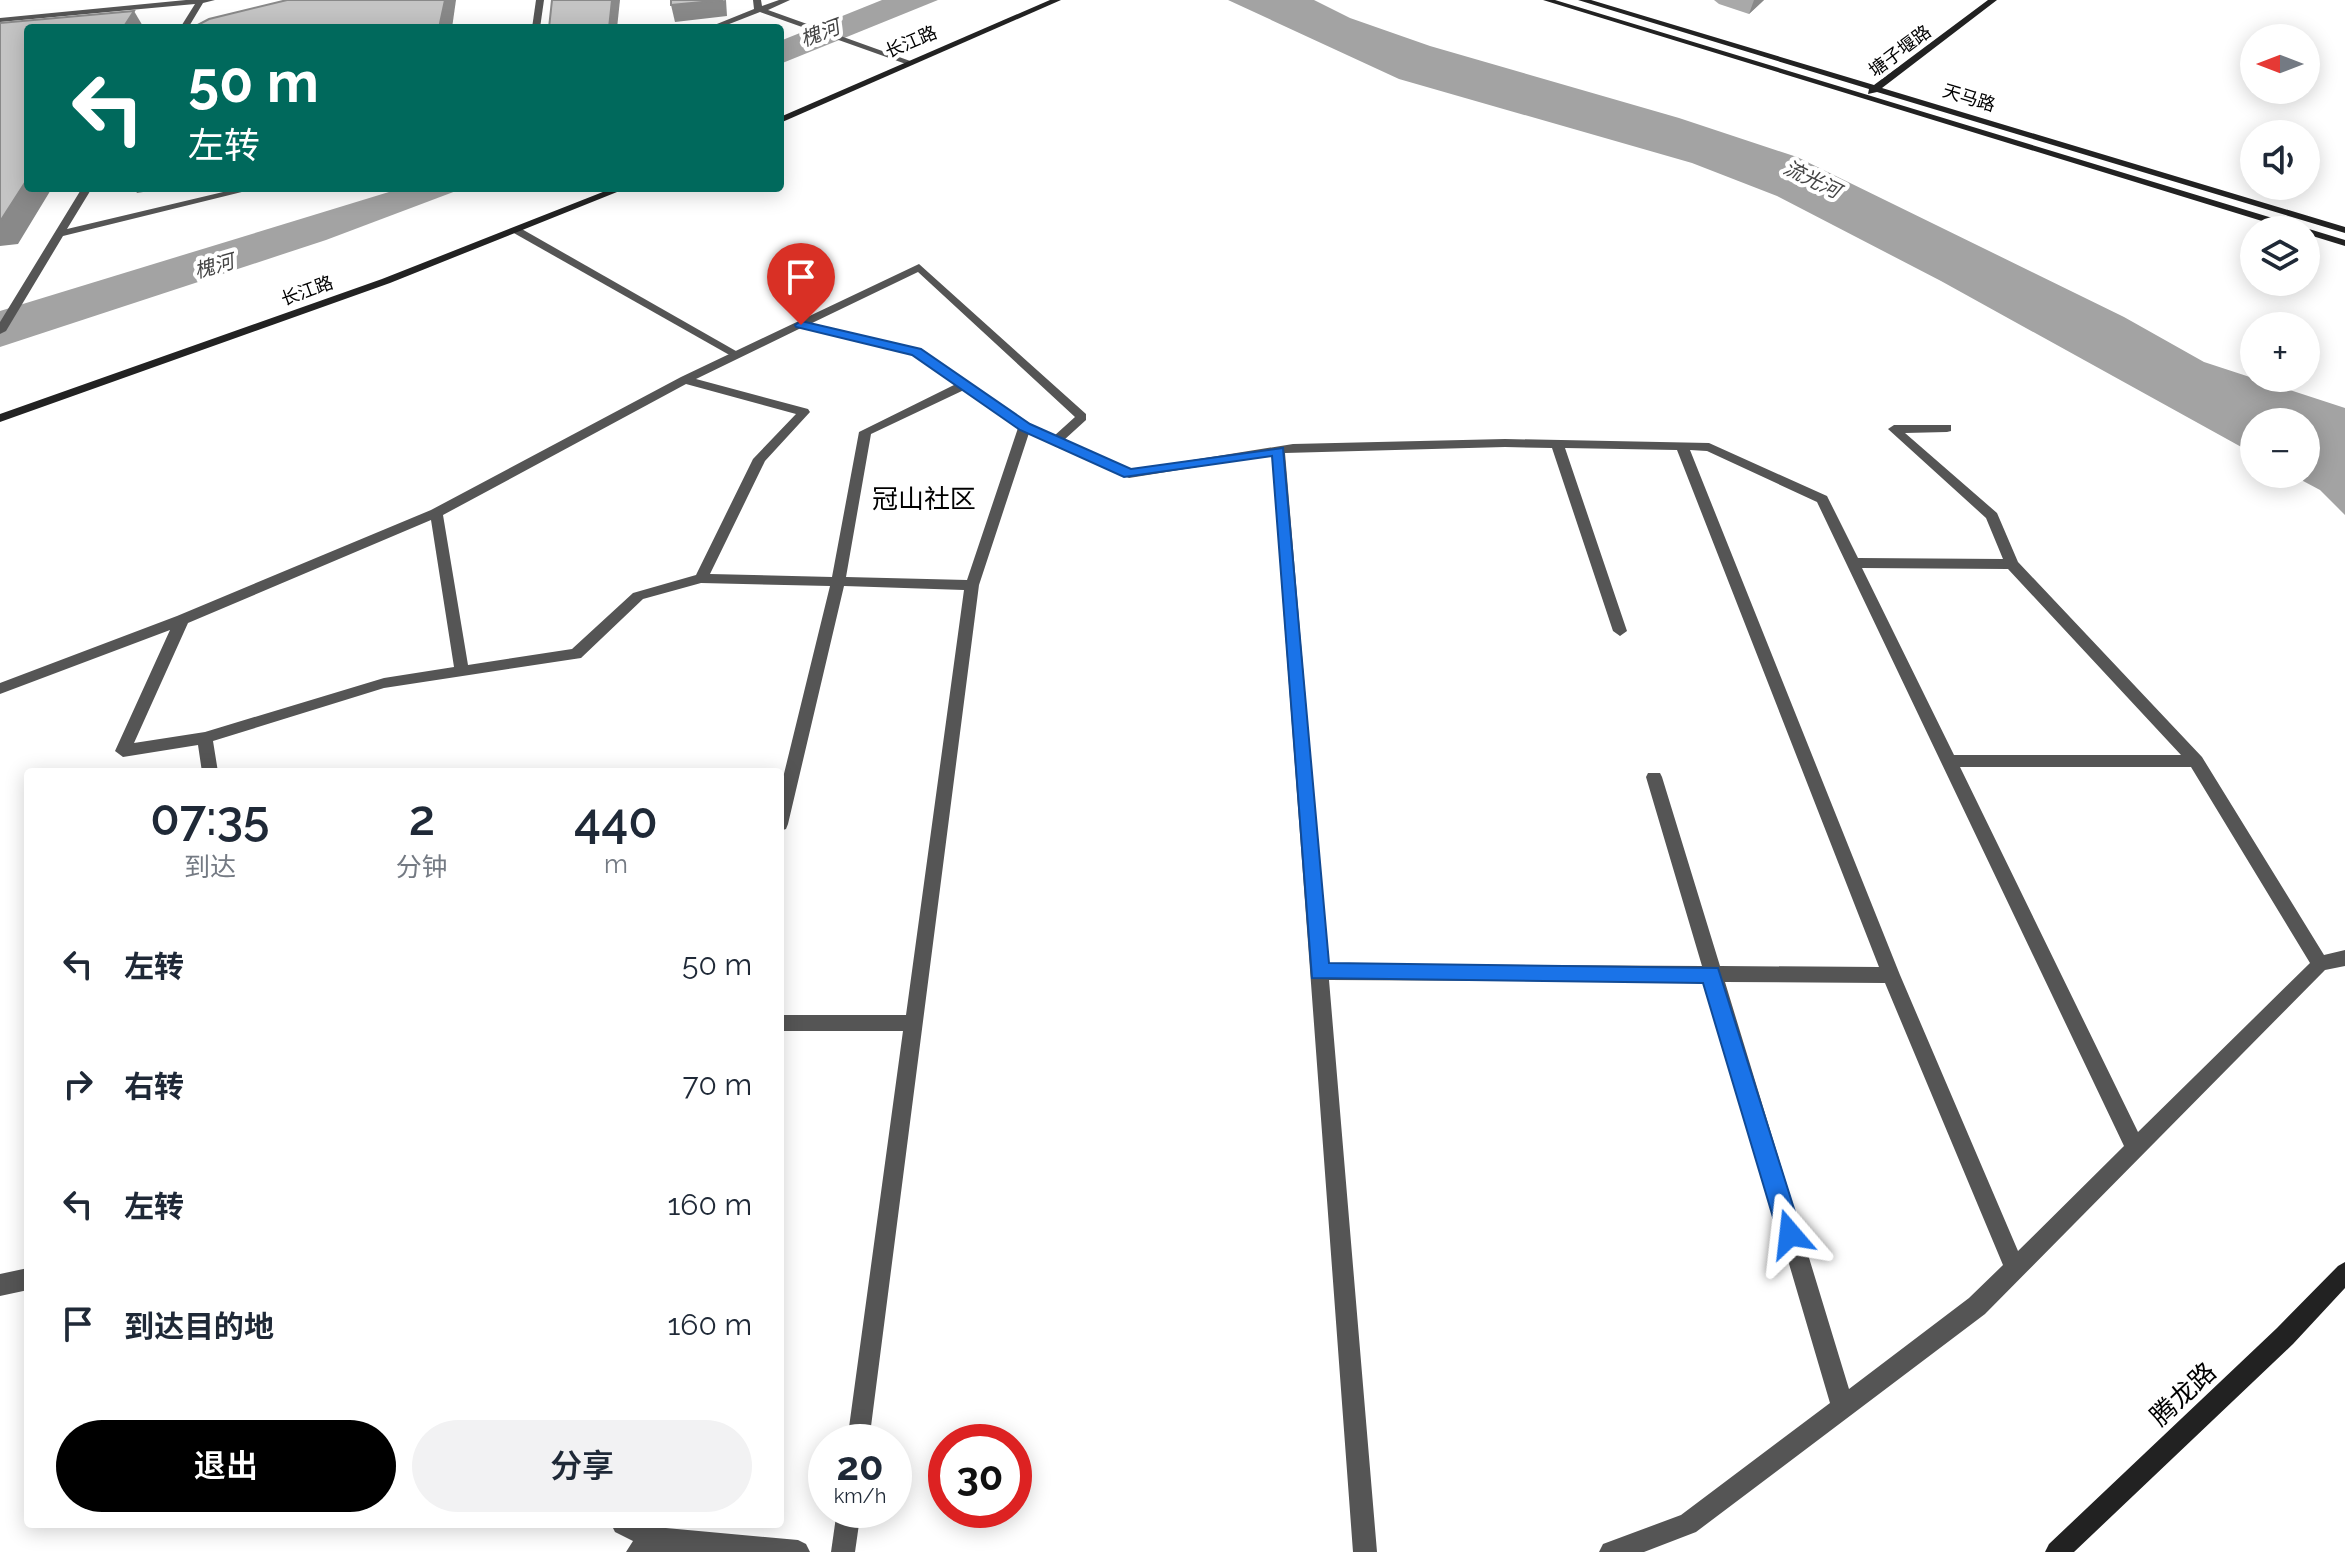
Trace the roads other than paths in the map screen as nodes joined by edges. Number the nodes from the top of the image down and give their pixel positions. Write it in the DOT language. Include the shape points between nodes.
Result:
graph roads {
  1 [pos="200,0"];
  2 [pos="211,0"];
  3 [pos="540,0"];
  4 [pos="786,0"];
  5 [pos="1057,0"];
  6 [pos="1547,0"];
  7 [pos="1582,0"];
  8 [pos="1993,0"];
  9 [pos="757,4"];
  10 [pos="0,20"];
  11 [pos="186,24"];
  12 [pos="537,24"];
  13 [pos="719,24"];
  14 [pos="909,62"];
  15 [pos="1878,88"];
  16 [pos="1863,98"];
  17 [pos="784,118"];
  18 [pos="85,192"];
  19 [pos="236,192"];
  20 [pos="612,192"];
  21 [pos="2257,216"];
  22 [pos="516,230"];
  23 [pos="2345,230"];
  24 [pos="60,234"];
  25 [pos="2320,235"];
  26 [pos="2345,243"];
  27 [pos="801,325"];
  28 [pos="0,331"];
  29 [pos="737,355"];
  30 [pos="685,380"];
  31 [pos="964,385"];
  32 [pos="0,418"];
  33 [pos="1025,427"];
  34 [pos="1947,428"];
  35 [pos="1056,441"];
  36 [pos="1557,444"];
  37 [pos="1682,447"];
  38 [pos="1278,451"];
  39 [pos="436,513"];
  40 [pos="1853,563"];
  41 [pos="2012,564"];
  42 [pos="701,578"];
  43 [pos="838,581"];
  44 [pos="972,585"];
  45 [pos="182,620"];
  46 [pos="1620,631"];
  47 [pos="462,671"];
  48 [pos="0,689"];
  49 [pos="205,738"];
  50 [pos="1948,761"];
  51 [pos="2196,761"];
  52 [pos="209,768"];
  53 [pos="1654,777"];
  54 [pos="784,807"];
  55 [pos="2345,958"];
  56 [pos="2320,964"];
  57 [pos="1319,972"];
  58 [pos="1710,974"];
  59 [pos="1891,975"];
  60 [pos="784,1023"];
  61 [pos="912,1023"];
  62 [pos="2135,1147"];
  63 [pos="2014,1267"];
  64 [pos="2345,1273"];
  65 [pos="24,1280"];
  66 [pos="0,1285"];
  67 [pos="1843,1407"];
  68 [pos="860,1424"];
  69 [pos="627,1528"];
  70 [pos="846,1528"];
  71 [pos="646,1545"];
  72 [pos="798,1552"];
  73 [pos="843,1552"];
  74 [pos="1365,1552"];
  75 [pos="1611,1552"];
  76 [pos="2057,1552"];
  1 -- 2 [label="street"];
  1 -- 10 [label="street"];
  1 -- 11 [label="street"];
  3 -- 12 [label="street"];
  4 -- 9 [label="street"];
  5 -- 14 [label="main road, 长江路"];
  6 -- 16 [label="main road, 天马路"];
  7 -- 15 [label="main road, 天马路"];
  8 -- 15 [label="main road, 塘子堰路"];
  9 -- 13 [label="street"];
  9 -- 14 [label="street"];
  14 -- 17 [label="main road, 长江路"];
  15 -- 16 [label="main road, 塘子堰路"];
  15 -- 23 [label="main road, 天马路"];
  16 -- 21 [label="main road, 天马路"];
  18 -- 24 [label="street"];
  19 -- 24 [label="street"];
  20 -- 22 [label="main road, 长江路"];
  22 -- 29 [label="street"];
  22 -- 32 [label="main road, 长江路"];
  24 -- 28 [label="street"];
  25 -- 26 [label="main road, 天马路"];
  27 -- 29 [label="street"];
  27 -- 31 [label="street" via="917,352"];
  27 -- 35 [label="street" via="919,267 1082,417"];
  29 -- 30 [label="street"];
  30 -- 39 [label="street"];
  30 -- 42 [label="street" via="804,412 759,459"];
  31 -- 33 [label="street"];
  31 -- 43 [label="street" via="865,432"];
  33 -- 35 [label="street"];
  33 -- 44 [label="street"];
  34 -- 41 [label="street" via="1894,429 1992,516"];
  35 -- 38 [label="street" via="1129,474"];
  36 -- 37 [label="street"];
  36 -- 38 [label="street"];
  36 -- 46 [label="street"];
  37 -- 40 [label="street" via="1709,447 1822,499"];
  37 -- 59 [label="street"];
  38 -- 57 [label="street"];
  39 -- 45 [label="street"];
  39 -- 47 [label="street"];
  40 -- 41 [label="street"];
  40 -- 50 [label="street"];
  41 -- 51 [label="street"];
  42 -- 43 [label="street"];
  42 -- 47 [label="street" via="638,596 576,654"];
  43 -- 44 [label="street"];
  43 -- 54 [label="street"];
  44 -- 61 [label="street"];
  45 -- 48 [label="street"];
  45 -- 49 [label="street" via="123,751"];
  47 -- 49 [label="street" via="384,683"];
  49 -- 52 [label="street"];
  50 -- 51 [label="street"];
  50 -- 62 [label="street"];
  51 -- 56 [label="street"];
  53 -- 58 [label="street"];
  55 -- 56 [label="street"];
  56 -- 62 [label="street"];
  57 -- 58 [label="street"];
  57 -- 74 [label="street"];
  58 -- 59 [label="street"];
  58 -- 67 [label="street"];
  59 -- 63 [label="street"];
  60 -- 61 [label="street"];
  61 -- 68 [label="street"];
  62 -- 63 [label="street"];
  63 -- 67 [label="street" via="1977,1306"];
  64 -- 76 [label="main road, 腾龙路"];
  65 -- 66 [label="street"];
  67 -- 75 [label="street" via="1688,1524"];
  69 -- 71 [label="street"];
  70 -- 73 [label="street"];
  71 -- 72 [label="street"];
}
